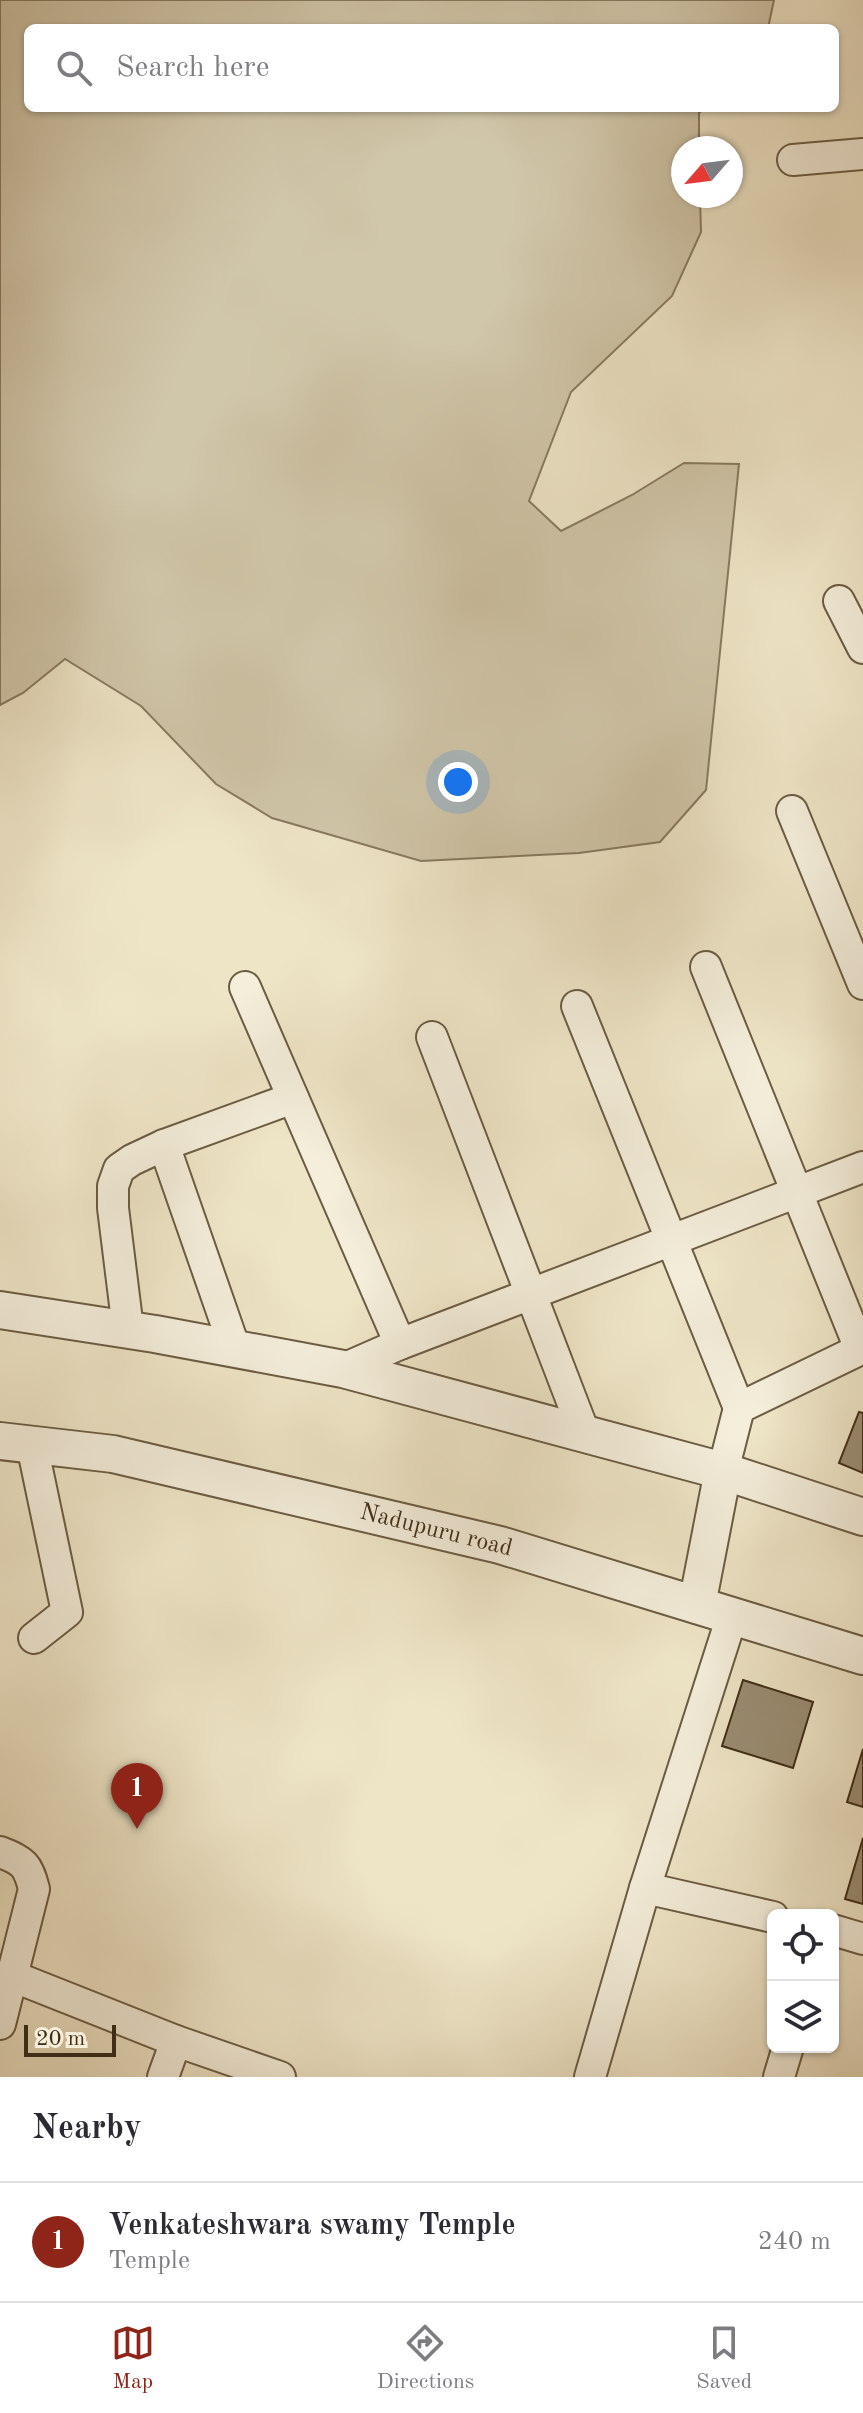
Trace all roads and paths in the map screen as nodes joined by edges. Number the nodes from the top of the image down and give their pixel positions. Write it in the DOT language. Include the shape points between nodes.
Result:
graph roads {
  1 [pos="863,154"];
  2 [pos="793,160"];
  3 [pos="839,601"];
  4 [pos="863,648"];
  5 [pos="792,811"];
  6 [pos="706,967"];
  7 [pos="863,984"];
  8 [pos="245,987"];
  9 [pos="577,1006"];
  10 [pos="432,1037"];
  11 [pos="293,1098"];
  12 [pos="164,1145"];
  13 [pos="863,1167"];
  14 [pos="797,1192"];
  15 [pos="672,1240"];
  16 [pos="533,1293"];
  17 [pos="0,1310"];
  18 [pos="128,1329"];
  19 [pos="400,1344"];
  20 [pos="862,1348"];
  21 [pos="235,1349"];
  22 [pos="343,1369"];
  23 [pos="739,1408"];
  24 [pos="585,1435"];
  25 [pos="16,1443"];
  26 [pos="723,1471"];
  27 [pos="863,1517"];
  28 [pos="697,1605"];
  29 [pos="732,1616"];
  30 [pos="34,1638"];
  31 [pos="863,1656"];
  32 [pos="0,1852"];
  33 [pos="645,1888"];
  34 [pos="767,1916"];
  35 [pos="839,1932"];
  36 [pos="863,1939"];
  37 [pos="12,1976"];
  38 [pos="0,2024"];
  39 [pos="176,2041"];
  40 [pos="786,2053"];
  41 [pos="163,2077"];
  42 [pos="280,2077"];
  43 [pos="590,2077"];
  44 [pos="779,2077"];
  1 -- 2 [label="street"];
  3 -- 4 [label="street"];
  5 -- 7 [label="street"];
  6 -- 14 [label="street"];
  8 -- 11 [label="street"];
  9 -- 15 [label="street"];
  10 -- 16 [label="street"];
  11 -- 12 [label="street"];
  11 -- 19 [label="street"];
  12 -- 18 [label="street" via="119,1169 113,1186"];
  12 -- 21 [label="street"];
  13 -- 14 [label="street"];
  14 -- 15 [label="street"];
  14 -- 20 [label="street"];
  15 -- 16 [label="street"];
  15 -- 23 [label="street"];
  16 -- 19 [label="street"];
  16 -- 24 [label="street"];
  17 -- 18 [label="street"];
  18 -- 21 [label="street"];
  19 -- 22 [label="street"];
  20 -- 23 [label="street"];
  21 -- 22 [label="street"];
  22 -- 24 [label="street"];
  23 -- 26 [label="street"];
  24 -- 26 [label="street"];
  25 -- 28 [label="street, Nadupuru road" via="113,1454 500,1545"];
  25 -- 30 [label="street" via="67,1612"];
  26 -- 27 [label="street"];
  26 -- 28 [label="street"];
  28 -- 29 [label="street, Nadupuru road"];
  29 -- 31 [label="street, Nadupuru road"];
  29 -- 33 [label="street"];
  32 -- 37 [label="street" via="19,1859 30,1871 34,1889"];
  33 -- 34 [label="street"];
  33 -- 43 [label="street"];
  35 -- 36 [label="street"];
  37 -- 38 [label="street"];
  37 -- 39 [label="street"];
  39 -- 41 [label="street"];
  39 -- 42 [label="street"];
  40 -- 44 [label="street"];
}
